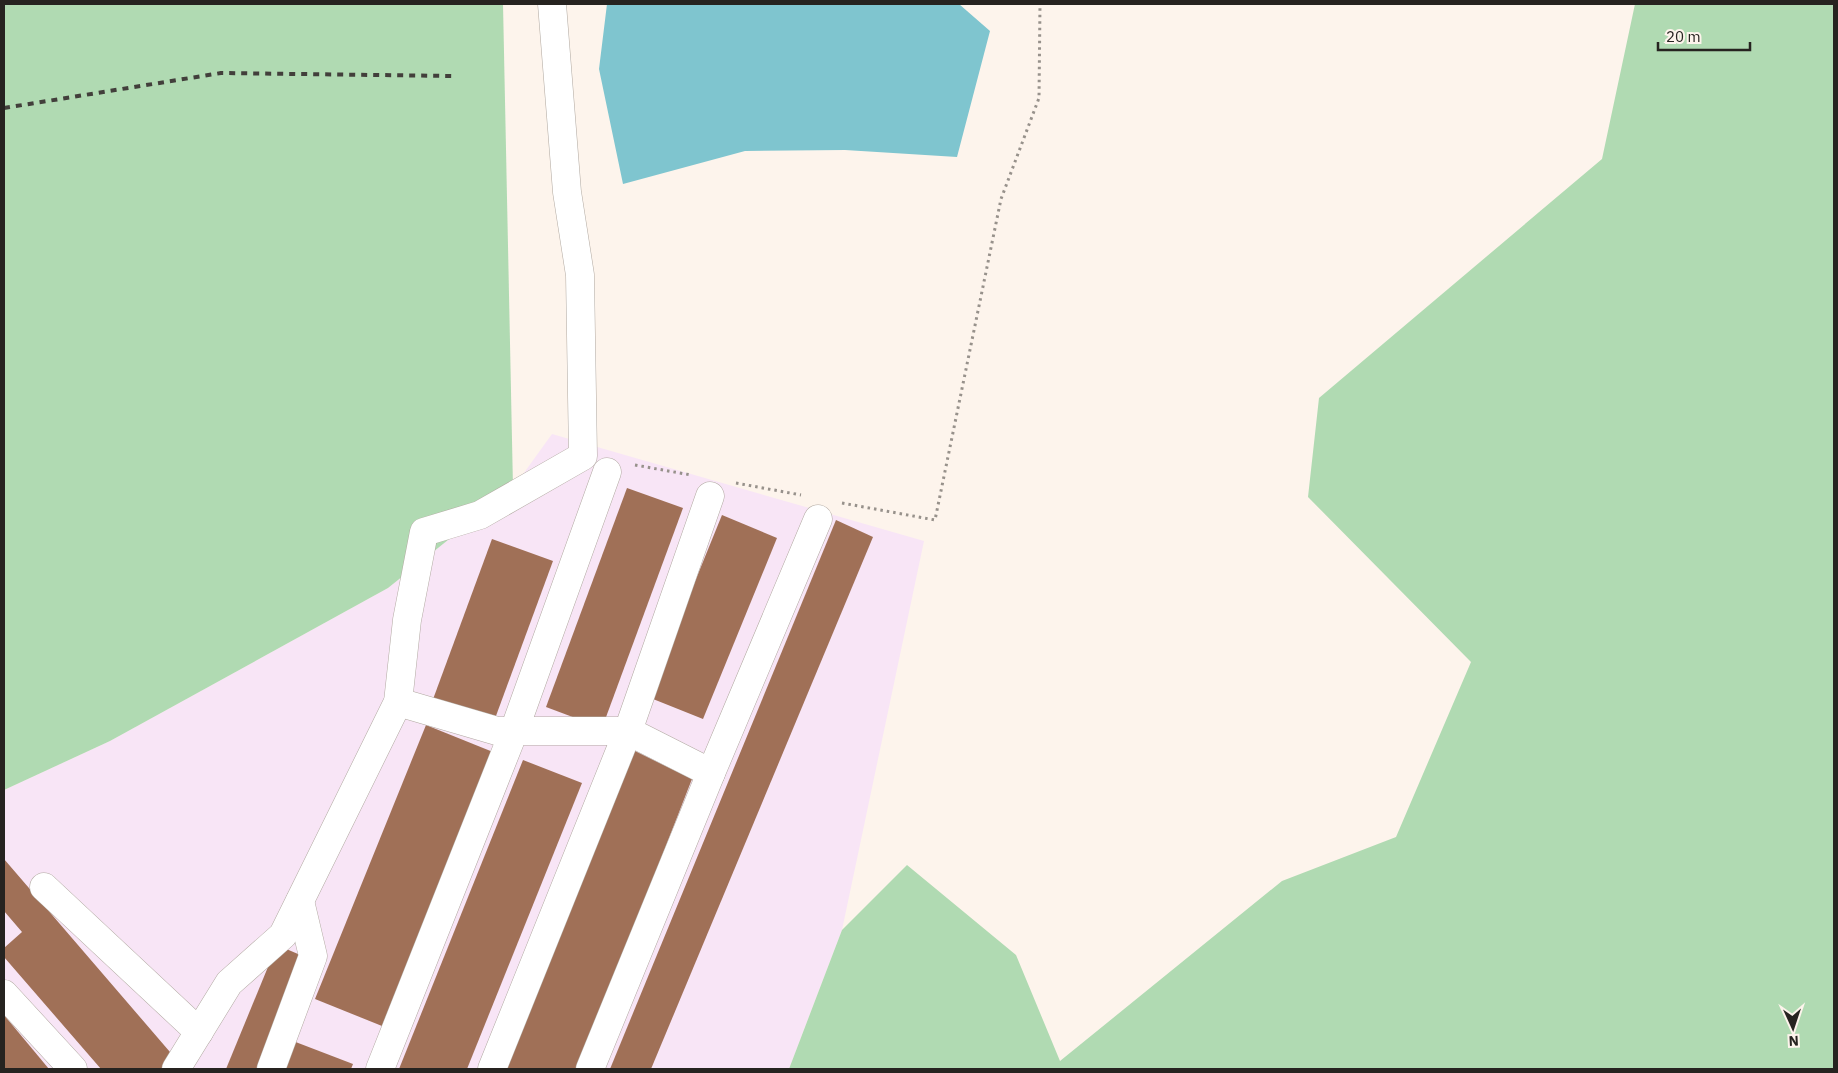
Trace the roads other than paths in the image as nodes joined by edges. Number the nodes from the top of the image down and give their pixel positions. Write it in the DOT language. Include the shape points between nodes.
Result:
graph roads {
  1 [pos="552,4"];
  2 [pos="619,468"];
  3 [pos="713,485"];
  4 [pos="821,506"];
  5 [pos="398,702"];
  6 [pos="514,731"];
  7 [pos="628,731"];
  8 [pos="711,773"];
  9 [pos="44,887"];
  10 [pos="300,902"];
  11 [pos="4,994"];
  12 [pos="199,1032"];
  13 [pos="73,1069"];
  14 [pos="176,1069"];
  15 [pos="271,1069"];
  16 [pos="380,1069"];
  17 [pos="492,1069"];
  18 [pos="590,1069"];
  1 -- 5 [label="lane" via="567,192 580,275 583,456 480,515 424,532 407,620"];
  2 -- 6 [label="lane"];
  3 -- 7 [label="lane"];
  4 -- 8 [label="lane"];
  5 -- 6 [label="lane" via="497,731"];
  5 -- 10 [label="lane"];
  6 -- 7 [label="lane"];
  6 -- 16 [label="lane"];
  7 -- 8 [label="lane"];
  7 -- 17 [label="lane"];
  8 -- 18 [label="lane"];
  9 -- 12 [label="lane"];
  10 -- 12 [label="lane" via="283,935 229,982"];
  10 -- 15 [label="lane" via="313,956"];
  11 -- 13 [label="lane"];
  12 -- 14 [label="lane"];
}
